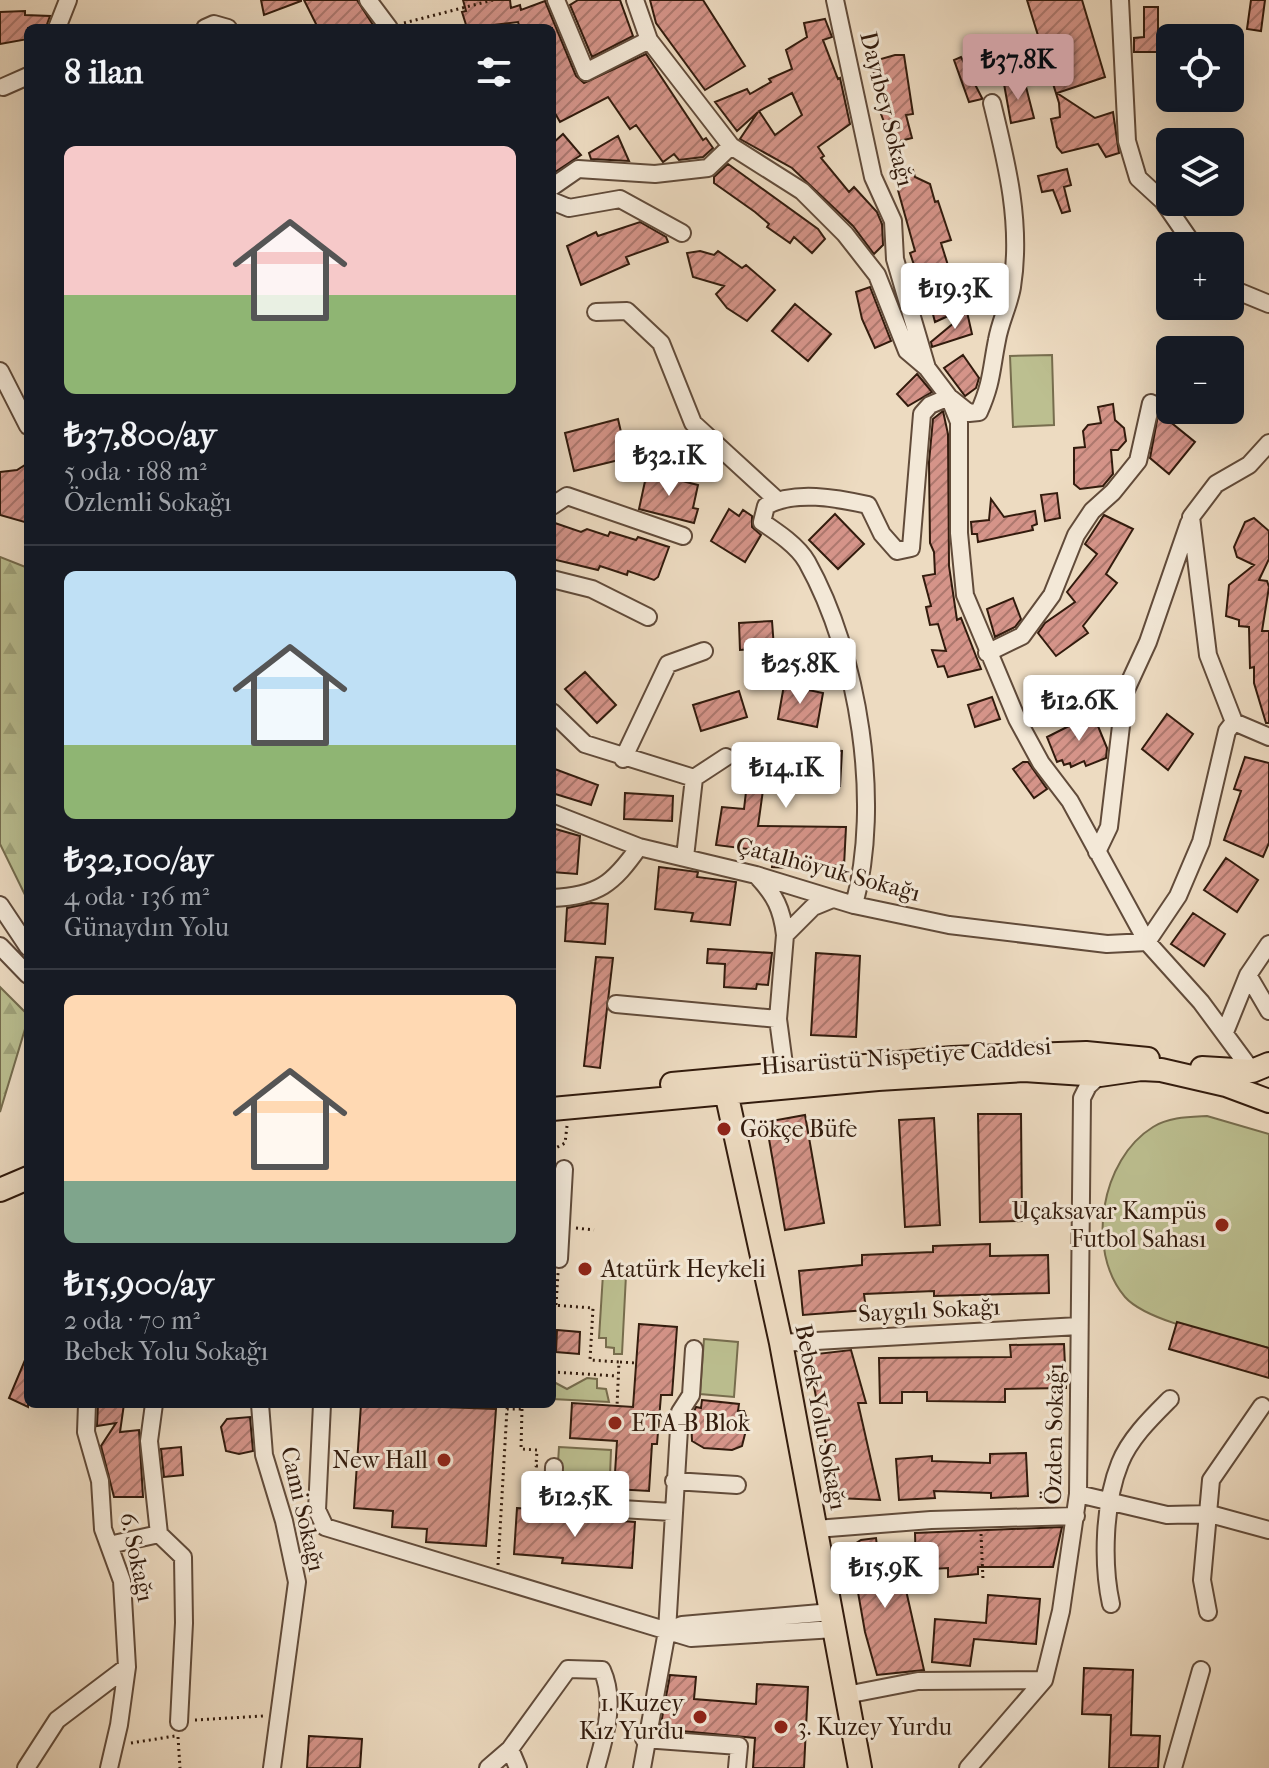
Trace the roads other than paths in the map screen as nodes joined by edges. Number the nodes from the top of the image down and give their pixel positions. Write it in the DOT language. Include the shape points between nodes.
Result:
graph roads {
  1 [pos="68,0"];
  2 [pos="368,0"];
  3 [pos="556,0"];
  4 [pos="635,0"];
  5 [pos="835,0"];
  6 [pos="1120,0"];
  7 [pos="59,24"];
  8 [pos="385,24"];
  9 [pos="649,40"];
  10 [pos="24,78"];
  11 [pos="3,87"];
  12 [pos="992,103"];
  13 [pos="731,146"];
  14 [pos="556,184"];
  15 [pos="556,203"];
  16 [pos="1184,232"];
  17 [pos="682,233"];
  18 [pos="1244,294"];
  19 [pos="1269,304"];
  20 [pos="596,312"];
  21 [pos="927,368"];
  22 [pos="0,371"];
  23 [pos="949,397"];
  24 [pos="1151,403"];
  25 [pos="24,418"];
  26 [pos="1269,443"];
  27 [pos="777,500"];
  28 [pos="556,503"];
  29 [pos="1191,517"];
  30 [pos="683,536"];
  31 [pos="556,580"];
  32 [pos="648,617"];
  33 [pos="704,651"];
  34 [pos="987,653"];
  35 [pos="556,716"];
  36 [pos="1234,722"];
  37 [pos="1269,737"];
  38 [pos="726,757"];
  39 [pos="623,759"];
  40 [pos="694,778"];
  41 [pos="556,815"];
  42 [pos="639,847"];
  43 [pos="1097,852"];
  44 [pos="685,857"];
  45 [pos="756,875"];
  46 [pos="556,898"];
  47 [pos="830,900"];
  48 [pos="0,905"];
  49 [pos="854,905"];
  50 [pos="785,935"];
  51 [pos="24,941"];
  52 [pos="1147,942"];
  53 [pos="1269,944"];
  54 [pos="0,946"];
  55 [pos="24,971"];
  56 [pos="1248,975"];
  57 [pos="616,1004"];
  58 [pos="1269,1011"];
  59 [pos="778,1019"];
  60 [pos="1225,1032"];
  61 [pos="1260,1067"];
  62 [pos="785,1072"];
  63 [pos="1100,1075"];
  64 [pos="724,1086"];
  65 [pos="1264,1100"];
  66 [pos="557,1104"];
  67 [pos="564,1169"];
  68 [pos="559,1265"];
  69 [pos="1079,1326"];
  70 [pos="781,1343"];
  71 [pos="694,1349"];
  72 [pos="1170,1399"];
  73 [pos="1262,1406"];
  74 [pos="87,1408"];
  75 [pos="153,1408"];
  76 [pos="260,1408"];
  77 [pos="322,1408"];
  78 [pos="554,1467"];
  79 [pos="674,1481"];
  80 [pos="737,1485"];
  81 [pos="1078,1494"];
  82 [pos="1112,1502"];
  83 [pos="672,1512"];
  84 [pos="1210,1514"];
  85 [pos="1076,1516"];
  86 [pos="816,1529"];
  87 [pos="1269,1530"];
  88 [pos="159,1534"];
  89 [pos="109,1545"];
  90 [pos="1111,1604"];
  91 [pos="1208,1612"];
  92 [pos="833,1621"];
  93 [pos="667,1631"];
  94 [pos="127,1667"];
  95 [pos="1201,1670"];
  96 [pos="1044,1680"];
  97 [pos="846,1695"];
  98 [pos="119,1725"];
  99 [pos="179,1729"];
  100 [pos="644,1739"];
  101 [pos="510,1749"];
  102 [pos="26,1768"];
  103 [pos="109,1768"];
  104 [pos="122,1768"];
  105 [pos="272,1768"];
  106 [pos="488,1768"];
  107 [pos="518,1768"];
  108 [pos="596,1768"];
  109 [pos="642,1768"];
  110 [pos="737,1768"];
  111 [pos="860,1768"];
  112 [pos="968,1768"];
  113 [pos="1173,1768"];
  1 -- 7 [label="street"];
  2 -- 8 [label="street"];
  3 -- 9 [label="street" via="586,72"];
  4 -- 9 [label="street"];
  5 -- 21 [label="street, Dayıbey Sokağı" via="873,177 893,221 895,259"];
  6 -- 16 [label="street" via="1127,141 1138,178"];
  9 -- 13 [label="street"];
  10 -- 11 [label="street"];
  12 -- 23 [label="street" via="1010,179 1016,236 1012,289 997,339 992,384 979,412 969,413"];
  13 -- 14 [label="street" via="708,168 655,174 578,169"];
  13 -- 21 [label="street" via="802,191 845,234 877,275 907,351"];
  15 -- 17 [label="street" via="569,208 620,199"];
  18 -- 19 [label="street"];
  20 -- 27 [label="street" via="627,311 661,343 693,423"];
  21 -- 23 [label="street"];
  22 -- 25 [label="street"];
  23 -- 27 [label="street" via="922,414 911,548 897,551 868,505 840,499"];
  23 -- 34 [label="street" via="959,422 965,595"];
  24 -- 34 [label="street" via="1138,461 1076,535 1052,595 1022,636"];
  26 -- 29 [label="street" via="1249,465 1216,484"];
  27 -- 49 [label="street" via="766,506 762,522 806,559 852,680 864,782 864,868"];
  28 -- 30 [label="street" via="567,496"];
  29 -- 36 [label="street" via="1208,655"];
  29 -- 43 [label="street" via="1125,692 1109,827"];
  31 -- 32 [label="street" via="592,589"];
  33 -- 39 [label="street" via="668,664"];
  34 -- 43 [label="street" via="1041,763 1070,801"];
  35 -- 39 [label="street" via="585,744"];
  36 -- 37 [label="street"];
  36 -- 52 [label="street" via="1227,731 1201,842 1178,896"];
  38 -- 40 [label="street"];
  39 -- 40 [label="street"];
  40 -- 44 [label="street"];
  41 -- 42 [label="street, Çatalhöyuk Sokağı"];
  42 -- 44 [label="street, Çatalhöyuk Sokağı"];
  42 -- 46 [label="street" via="619,876 594,893"];
  43 -- 52 [label="street"];
  44 -- 45 [label="street, Çatalhöyuk Sokağı"];
  45 -- 47 [label="street, Çatalhöyuk Sokağı"];
  45 -- 50 [label="street" via="782,911"];
  47 -- 49 [label="street, Çatalhöyuk Sokağı"];
  47 -- 50 [label="street" via="813,907"];
  48 -- 51 [label="street"];
  49 -- 52 [label="street, Çatalhöyuk Sokağı" via="965,927 1107,944"];
  50 -- 59 [label="street"];
  52 -- 60 [label="street"];
  53 -- 56 [label="street"];
  54 -- 55 [label="street"];
  56 -- 58 [label="street"];
  56 -- 60 [label="street"];
  57 -- 59 [label="street"];
  59 -- 62 [label="street"];
  60 -- 61 [label="street"];
  61 -- 62 [label="main road" via="1217,1070 1086,1053"];
  61 -- 65 [label="main road"];
  62 -- 64 [label="main road"];
  63 -- 64 [label="main road, Hisarüstü Nispetiye Caddesi" via="1024,1070"];
  63 -- 65 [label="main road, Hisarüstü Nispetiye Caddesi" via="1161,1070"];
  63 -- 69 [label="street, Özden Sokağı" via="1082,1098"];
  64 -- 66 [label="main road, Hisarüstü Nispetiye Caddesi"];
  64 -- 70 [label="main road, Bebek Yolu Sokağı"];
  67 -- 68 [label="street"];
  69 -- 70 [label="street, Saygılı Sokağı"];
  69 -- 81 [label="street, Özden Sokağı"];
  70 -- 86 [label="main road, Bebek Yolu Sokağı"];
  71 -- 79 [label="street" via="691,1395 680,1412"];
  72 -- 82 [label="street" via="1120,1462"];
  73 -- 84 [label="street" via="1211,1480"];
  74 -- 89 [label="street, 6. Sokağı" via="86,1432"];
  75 -- 88 [label="street" via="149,1441"];
  76 -- 105 [label="street, Cami Sokağı" via="264,1455 297,1582"];
  77 -- 93 [label="street" via="317,1510 325,1527"];
  78 -- 83 [label="street" via="553,1505"];
  79 -- 80 [label="street"];
  79 -- 83 [label="street"];
  81 -- 82 [label="street"];
  81 -- 85 [label="street, Özden Sokağı"];
  82 -- 84 [label="street" via="1167,1515"];
  82 -- 90 [label="street" via="1103,1569"];
  83 -- 93 [label="street"];
  84 -- 87 [label="street"];
  84 -- 91 [label="street" via="1202,1580"];
  85 -- 86 [label="street"];
  85 -- 96 [label="street, Özden Sokağı"];
  86 -- 92 [label="main road, Bebek Yolu Sokağı"];
  88 -- 89 [label="street"];
  88 -- 99 [label="street" via="183,1557"];
  89 -- 94 [label="street, 6. Sokağı" via="122,1581"];
  92 -- 93 [label="street" via="682,1625"];
  92 -- 97 [label="main road, Bebek Yolu Sokağı"];
  93 -- 100 [label="street"];
  94 -- 98 [label="street, 6. Sokağı"];
  94 -- 102 [label="street" via="57,1720"];
  95 -- 113 [label="street"];
  96 -- 97 [label="street" via="918,1681"];
  96 -- 112 [label="street, Özden Sokağı"];
  97 -- 111 [label="main road, Bebek Yolu Sokağı"];
  98 -- 103 [label="street, 6. Sokağı"];
  98 -- 104 [label="street"];
  100 -- 109 [label="street"];
  100 -- 110 [label="street" via="739,1746"];
  101 -- 106 [label="street"];
  101 -- 107 [label="street"];
  101 -- 108 [label="street" via="568,1669 602,1670 610,1688"];
}
